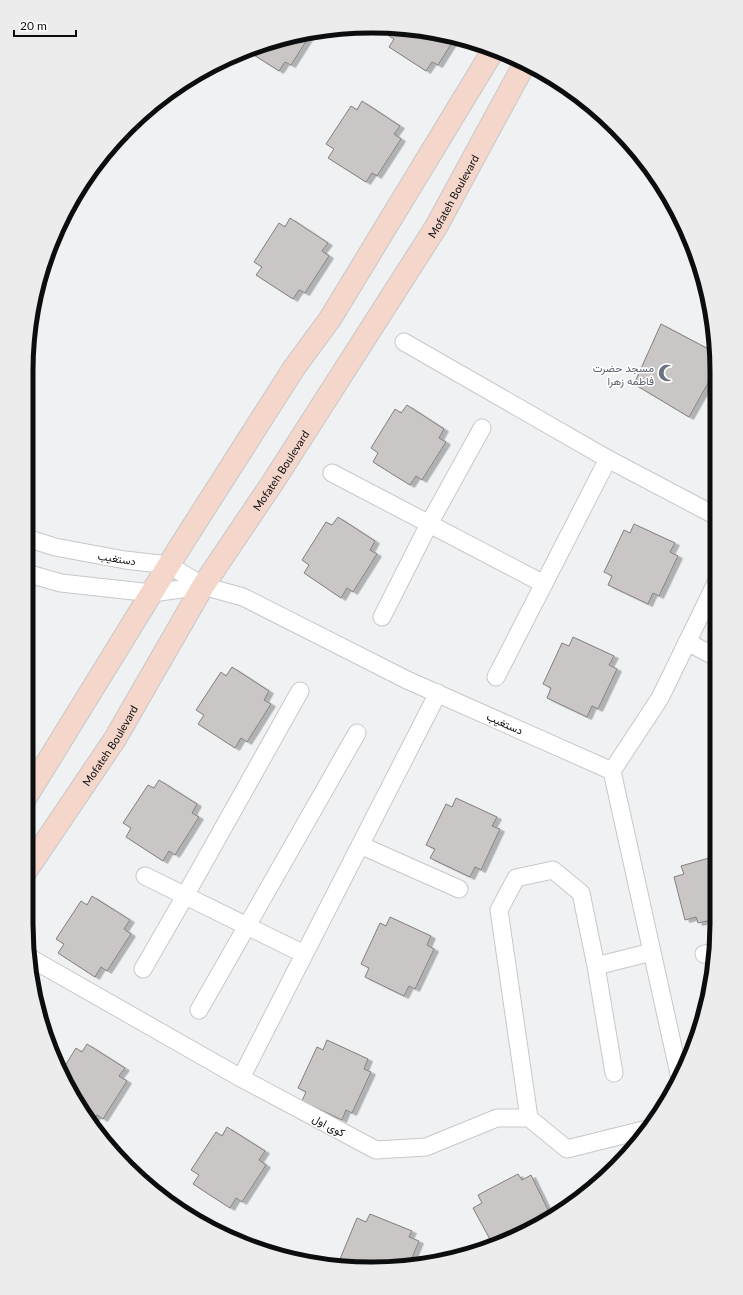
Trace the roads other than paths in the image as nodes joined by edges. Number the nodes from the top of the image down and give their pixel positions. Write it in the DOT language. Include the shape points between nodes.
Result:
graph roads {
  1 [pos="490,55"];
  2 [pos="522,69"];
  3 [pos="404,342"];
  4 [pos="482,428"];
  5 [pos="608,459"];
  6 [pos="332,473"];
  7 [pos="710,513"];
  8 [pos="428,524"];
  9 [pos="33,540"];
  10 [pos="169,565"];
  11 [pos="33,575"];
  12 [pos="544,584"];
  13 [pos="203,586"];
  14 [pos="152,593"];
  15 [pos="710,595"];
  16 [pos="382,616"];
  17 [pos="687,642"];
  18 [pos="710,654"];
  19 [pos="496,677"];
  20 [pos="300,691"];
  21 [pos="438,693"];
  22 [pos="357,733"];
  23 [pos="612,771"];
  24 [pos="33,786"];
  25 [pos="360,845"];
  26 [pos="33,861"];
  27 [pos="145,876"];
  28 [pos="459,889"];
  29 [pos="185,896"];
  30 [pos="246,926"];
  31 [pos="652,952"];
  32 [pos="304,954"];
  33 [pos="35,961"];
  34 [pos="596,966"];
  35 [pos="142,969"];
  36 [pos="199,1010"];
  37 [pos="678,1067"];
  38 [pos="614,1073"];
  39 [pos="241,1078"];
  40 [pos="529,1118"];
  41 [pos="639,1131"];
  1 -- 10 [label="street" via="330,319 294,368"];
  2 -- 13 [label="street, Mofateh Boulevard" via="436,227 275,479"];
  3 -- 5 [label="street"];
  4 -- 8 [label="street"];
  5 -- 7 [label="street"];
  5 -- 12 [label="street"];
  6 -- 8 [label="street"];
  8 -- 12 [label="street"];
  8 -- 16 [label="street"];
  9 -- 10 [label="street, دستغیب" via="55,547 125,560"];
  10 -- 13 [label="street, دستغیب"];
  10 -- 14 [label="street"];
  11 -- 14 [label="street, دستغیب" via="61,583"];
  12 -- 19 [label="street"];
  13 -- 14 [label="street, دستغیب"];
  13 -- 21 [label="street, دستغیب" via="243,597 407,680"];
  13 -- 26 [label="street, Mofateh Boulevard" via="115,739"];
  14 -- 24 [label="street"];
  15 -- 17 [label="street"];
  17 -- 18 [label="street"];
  17 -- 23 [label="street" via="660,698"];
  20 -- 29 [label="street"];
  21 -- 23 [label="street, دستغیب"];
  21 -- 25 [label="street"];
  22 -- 30 [label="street"];
  23 -- 31 [label="street"];
  25 -- 28 [label="street"];
  25 -- 32 [label="street"];
  27 -- 29 [label="street"];
  29 -- 30 [label="street"];
  29 -- 35 [label="street"];
  30 -- 32 [label="street"];
  30 -- 36 [label="street"];
  31 -- 34 [label="street"];
  31 -- 37 [label="street"];
  32 -- 39 [label="street"];
  33 -- 39 [label="street, کوی اول"];
  34 -- 38 [label="street"];
  34 -- 40 [label="street" via="581,893 553,870 516,878 499,910"];
  39 -- 40 [label="street, کوی اول" via="376,1150 426,1147 497,1118"];
  40 -- 41 [label="street" via="567,1149"];
}
